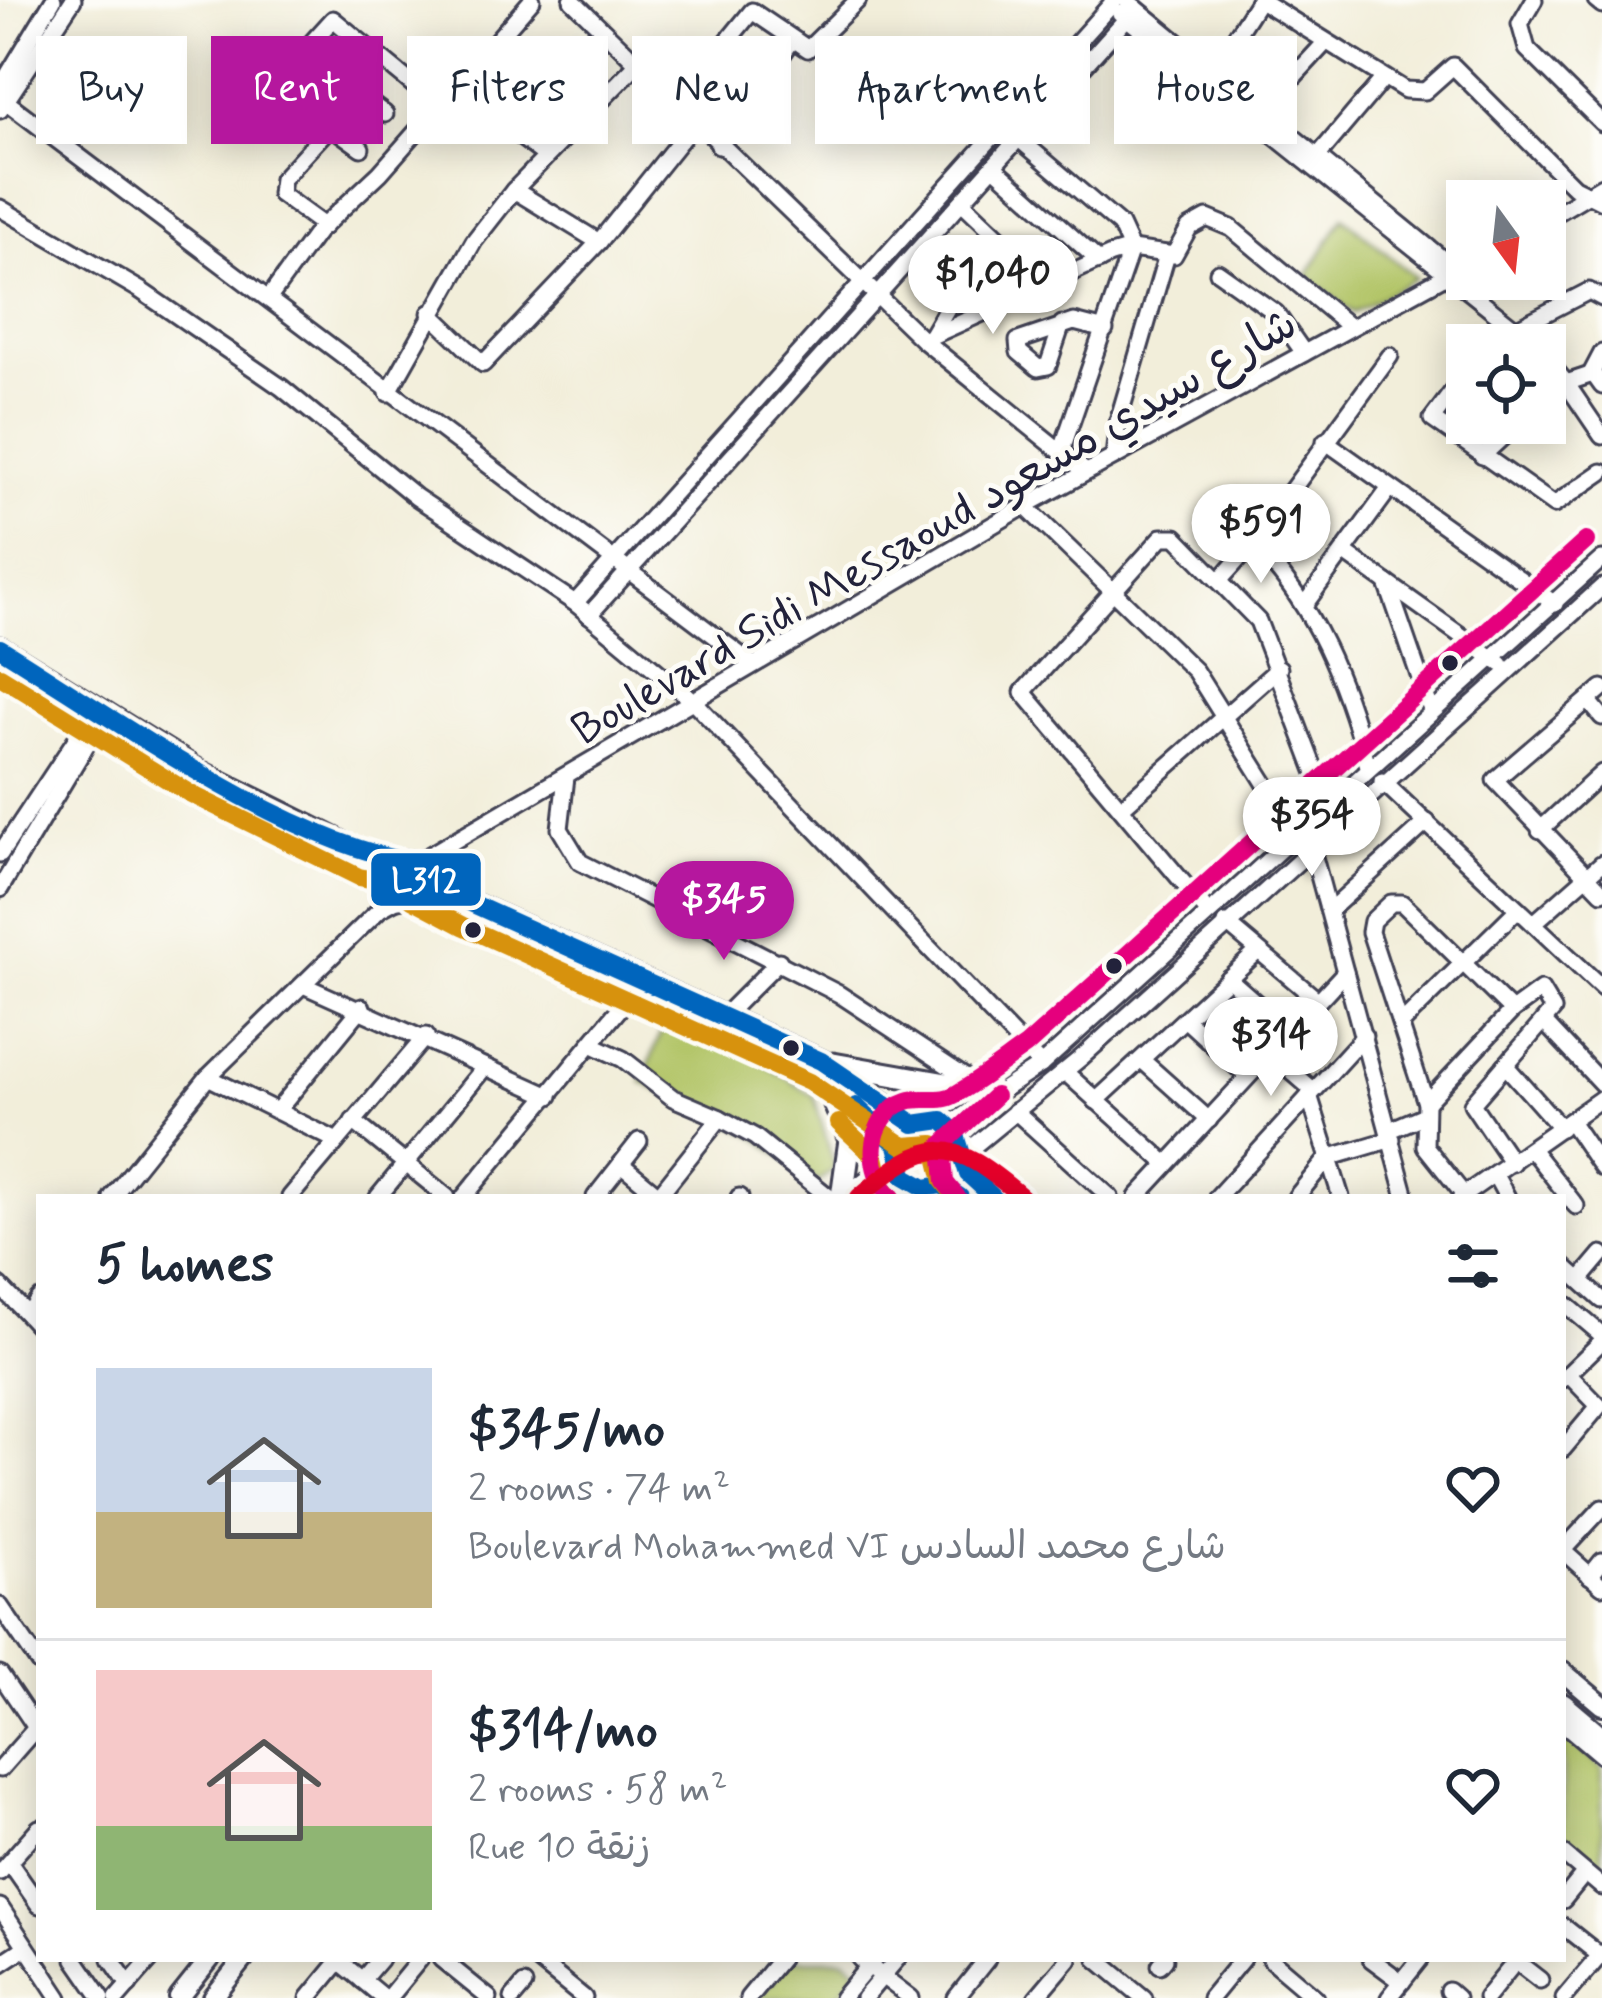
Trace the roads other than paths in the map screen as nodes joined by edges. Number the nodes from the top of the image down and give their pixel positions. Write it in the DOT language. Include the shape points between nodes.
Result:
graph roads {
  1 [pos="53,0"];
  2 [pos="73,0"];
  3 [pos="532,0"];
  4 [pos="572,0"];
  5 [pos="858,0"];
  6 [pos="1259,0"];
  7 [pos="1534,0"];
  8 [pos="746,5"];
  9 [pos="1119,5"];
  10 [pos="318,36"];
  11 [pos="354,36"];
  12 [pos="500,36"];
  13 [pos="724,36"];
  14 [pos="784,36"];
  15 [pos="1153,36"];
  16 [pos="1167,36"];
  17 [pos="1236,36"];
  18 [pos="791,42"];
  19 [pos="1090,43"];
  20 [pos="1324,44"];
  21 [pos="632,58"];
  22 [pos="383,60"];
  23 [pos="632,70"];
  24 [pos="1297,73"];
  25 [pos="407,80"];
  26 [pos="1382,80"];
  27 [pos="2,99"];
  28 [pos="1602,123"];
  29 [pos="407,139"];
  30 [pos="1297,140"];
  31 [pos="314,144"];
  32 [pos="355,144"];
  33 [pos="530,144"];
  34 [pos="677,144"];
  35 [pos="1013,144"];
  36 [pos="1025,144"];
  37 [pos="1286,144"];
  38 [pos="719,146"];
  39 [pos="361,148"];
  40 [pos="546,156"];
  41 [pos="1317,158"];
  42 [pos="994,166"];
  43 [pos="1602,185"];
  44 [pos="514,190"];
  45 [pos="1594,198"];
  46 [pos="962,202"];
  47 [pos="0,208"];
  48 [pos="1566,211"];
  49 [pos="324,226"];
  50 [pos="599,242"];
  51 [pos="1131,249"];
  52 [pos="1166,258"];
  53 [pos="1099,261"];
  54 [pos="1446,262"];
  55 [pos="1446,263"];
  56 [pos="1218,272"];
  57 [pos="1446,275"];
  58 [pos="966,276"];
  59 [pos="865,281"];
  60 [pos="1049,285"];
  61 [pos="879,295"];
  62 [pos="268,298"];
  63 [pos="1602,298"];
  64 [pos="1485,300"];
  65 [pos="430,313"];
  66 [pos="1062,324"];
  67 [pos="1515,324"];
  68 [pos="1524,324"];
  69 [pos="1350,327"];
  70 [pos="1105,330"];
  71 [pos="927,338"];
  72 [pos="1304,353"];
  73 [pos="1602,353"];
  74 [pos="1390,356"];
  75 [pos="1597,380"];
  76 [pos="1566,383"];
  77 [pos="388,393"];
  78 [pos="1446,400"];
  79 [pos="1446,429"];
  80 [pos="1602,436"];
  81 [pos="1325,441"];
  82 [pos="1466,444"];
  83 [pos="1495,444"];
  84 [pos="1061,452"];
  85 [pos="1482,456"];
  86 [pos="1114,457"];
  87 [pos="1086,472"];
  88 [pos="1602,472"];
  89 [pos="1390,488"];
  90 [pos="1025,506"];
  91 [pos="1253,543"];
  92 [pos="1345,553"];
  93 [pos="1602,560"];
  94 [pos="613,561"];
  95 [pos="627,572"];
  96 [pos="1219,581"];
  97 [pos="1387,582"];
  98 [pos="1602,587"];
  99 [pos="1116,594"];
  100 [pos="575,603"];
  101 [pos="1305,604"];
  102 [pos="1555,604"];
  103 [pos="589,615"];
  104 [pos="0,648"];
  105 [pos="1494,658"];
  106 [pos="0,664"];
  107 [pos="752,664"];
  108 [pos="1279,668"];
  109 [pos="1509,669"];
  110 [pos="1602,688"];
  111 [pos="692,700"];
  112 [pos="1588,700"];
  113 [pos="1431,710"];
  114 [pos="1602,717"];
  115 [pos="1226,718"];
  116 [pos="92,724"];
  117 [pos="1367,766"];
  118 [pos="1602,773"];
  119 [pos="566,777"];
  120 [pos="1382,781"];
  121 [pos="1325,805"];
  122 [pos="1122,807"];
  123 [pos="1339,820"];
  124 [pos="1426,822"];
  125 [pos="1540,830"];
  126 [pos="1295,831"];
  127 [pos="1310,846"];
  128 [pos="0,854"];
  129 [pos="1602,863"];
  130 [pos="1587,877"];
  131 [pos="408,881"];
  132 [pos="0,889"];
  133 [pos="1602,892"];
  134 [pos="1518,909"];
  135 [pos="1207,911"];
  136 [pos="1329,911"];
  137 [pos="1226,923"];
  138 [pos="1534,923"];
  139 [pos="1257,952"];
  140 [pos="779,961"];
  141 [pos="1462,963"];
  142 [pos="1345,972"];
  143 [pos="1228,978"];
  144 [pos="303,985"];
  145 [pos="1602,988"];
  146 [pos="630,996"];
  147 [pos="1316,999"];
  148 [pos="362,1006"];
  149 [pos="1512,1011"];
  150 [pos="722,1018"];
  151 [pos="1187,1022"];
  152 [pos="1544,1022"];
  153 [pos="1402,1023"];
  154 [pos="1288,1031"];
  155 [pos="426,1036"];
  156 [pos="1364,1036"];
  157 [pos="593,1045"];
  158 [pos="1269,1052"];
  159 [pos="821,1061"];
  160 [pos="1143,1061"];
  161 [pos="1041,1065"];
  162 [pos="1505,1065"];
  163 [pos="484,1068"];
  164 [pos="1065,1072"];
  165 [pos="1247,1076"];
  166 [pos="208,1077"];
  167 [pos="826,1084"];
  168 [pos="1602,1084"];
  169 [pos="1311,1092"];
  170 [pos="991,1095"];
  171 [pos="550,1096"];
  172 [pos="1602,1098"];
  173 [pos="1096,1101"];
  174 [pos="1426,1109"];
  175 [pos="278,1111"];
  176 [pos="1015,1111"];
  177 [pos="720,1118"];
  178 [pos="1209,1120"];
  179 [pos="353,1121"];
  180 [pos="914,1124"];
  181 [pos="949,1125"];
  182 [pos="1565,1125"];
  183 [pos="1390,1134"];
  184 [pos="337,1141"];
  185 [pos="639,1141"];
  186 [pos="1531,1149"];
  187 [pos="896,1152"];
  188 [pos="1328,1158"];
  189 [pos="963,1160"];
  190 [pos="1512,1163"];
  191 [pos="406,1164"];
  192 [pos="621,1164"];
  193 [pos="1167,1164"];
  194 [pos="1602,1168"];
  195 [pos="1495,1175"];
  196 [pos="917,1186"];
  197 [pos="951,1191"];
  198 [pos="114,1194"];
  199 [pos="293,1194"];
  200 [pos="381,1194"];
  201 [pos="443,1194"];
  202 [pos="467,1194"];
  203 [pos="597,1194"];
  204 [pos="658,1194"];
  205 [pos="662,1194"];
  206 [pos="825,1194"];
  207 [pos="843,1194"];
  208 [pos="847,1194"];
  209 [pos="889,1194"];
  210 [pos="991,1194"];
  211 [pos="1107,1194"];
  212 [pos="1140,1194"];
  213 [pos="1220,1194"];
  214 [pos="1298,1194"];
  215 [pos="1340,1194"];
  216 [pos="1405,1194"];
  217 [pos="1461,1194"];
  218 [pos="1465,1194"];
  219 [pos="1505,1194"];
  220 [pos="1576,1206"];
  221 [pos="1602,1255"];
  222 [pos="1566,1268"];
  223 [pos="1580,1280"];
  224 [pos="0,1286"];
  225 [pos="1602,1300"];
  226 [pos="1566,1305"];
  227 [pos="34,1321"];
  228 [pos="1602,1338"];
  229 [pos="1566,1375"];
  230 [pos="1566,1377"];
  231 [pos="1566,1445"];
  232 [pos="1602,1508"];
  233 [pos="1566,1547"];
  234 [pos="1566,1553"];
  235 [pos="1602,1561"];
  236 [pos="1596,1581"];
  237 [pos="0,1606"];
  238 [pos="36,1659"];
  239 [pos="1566,1675"];
  240 [pos="1,1676"];
  241 [pos="1566,1694"];
  242 [pos="1602,1705"];
  243 [pos="1566,1708"];
  244 [pos="1566,1724"];
  245 [pos="1602,1724"];
  246 [pos="36,1727"];
  247 [pos="36,1732"];
  248 [pos="1602,1738"];
  249 [pos="1602,1754"];
  250 [pos="0,1769"];
  251 [pos="36,1841"];
  252 [pos="1566,1857"];
  253 [pos="5,1867"];
  254 [pos="1586,1874"];
  255 [pos="1602,1887"];
  256 [pos="1566,1897"];
  257 [pos="36,1903"];
  258 [pos="0,1907"];
  259 [pos="1566,1928"];
  260 [pos="26,1947"];
  261 [pos="1601,1956"];
  262 [pos="36,1962"];
  263 [pos="36,1962"];
  264 [pos="77,1962"];
  265 [pos="112,1962"];
  266 [pos="148,1962"];
  267 [pos="208,1962"];
  268 [pos="242,1962"];
  269 [pos="338,1962"];
  270 [pos="342,1962"];
  271 [pos="377,1962"];
  272 [pos="417,1962"];
  273 [pos="445,1962"];
  274 [pos="540,1962"];
  275 [pos="778,1962"];
  276 [pos="985,1962"];
  277 [pos="1066,1962"];
  278 [pos="1100,1962"];
  279 [pos="1240,1962"];
  280 [pos="1273,1962"];
  281 [pos="1374,1962"];
  282 [pos="1418,1962"];
  283 [pos="1513,1962"];
  284 [pos="1518,1962"];
  285 [pos="0,1964"];
  286 [pos="872,1965"];
  287 [pos="362,1980"];
  288 [pos="1540,1980"];
  289 [pos="1402,1982"];
  290 [pos="564,1983"];
  291 [pos="123,1991"];
  292 [pos="1307,1995"];
  293 [pos="61,1998"];
  294 [pos="102,1998"];
  295 [pos="178,1998"];
  296 [pos="213,1998"];
  297 [pos="309,1998"];
  298 [pos="386,1998"];
  299 [pos="489,1998"];
  300 [pos="551,1998"];
  301 [pos="584,1998"];
  302 [pos="748,1998"];
  303 [pos="842,1998"];
  304 [pos="864,1998"];
  305 [pos="911,1998"];
  306 [pos="956,1998"];
  307 [pos="1036,1998"];
  308 [pos="1144,1998"];
  309 [pos="1210,1998"];
  310 [pos="1389,1998"];
  311 [pos="1486,1998"];
  312 [pos="1564,1998"];
  1 -- 27 [label="street"];
  2 -- 27 [label="street"];
  3 -- 12 [label="street"];
  4 -- 21 [label="street"];
  5 -- 18 [label="street" via="817,46"];
  6 -- 17 [label="street"];
  6 -- 20 [label="street"];
  7 -- 28 [label="street" via="1520,24 1527,49"];
  8 -- 13 [label="street"];
  8 -- 14 [label="street"];
  9 -- 15 [label="street"];
  9 -- 16 [label="street"];
  9 -- 19 [label="street"];
  9 -- 59 [label="street"];
  10 -- 11 [label="street" via="333,19"];
  20 -- 24 [label="street"];
  20 -- 26 [label="street"];
  22 -- 25 [label="street"];
  23 -- 40 [label="street"];
  26 -- 41 [label="street"];
  26 -- 45 [label="street" via="1416,93 1454,66"];
  27 -- 62 [label="street"];
  29 -- 49 [label="street"];
  30 -- 41 [label="street"];
  31 -- 49 [label="street" via="278,188"];
  32 -- 39 [label="street"];
  33 -- 40 [label="street"];
  34 -- 50 [label="street"];
  35 -- 42 [label="street"];
  36 -- 51 [label="street" via="1120,225"];
  37 -- 55 [label="street"];
  38 -- 59 [label="street"];
  40 -- 44 [label="street"];
  41 -- 54 [label="street"];
  42 -- 46 [label="street"];
  42 -- 53 [label="street"];
  43 -- 45 [label="street"];
  44 -- 50 [label="street"];
  44 -- 65 [label="street"];
  45 -- 48 [label="street"];
  46 -- 60 [label="street"];
  46 -- 61 [label="street"];
  47 -- 100 [label="street" via="228,350 459,529"];
  49 -- 62 [label="street"];
  50 -- 65 [label="street" via="483,364"];
  51 -- 52 [label="street"];
  51 -- 53 [label="street"];
  51 -- 70 [label="street"];
  52 -- 69 [label="street" via="1197,221 1216,221"];
  52 -- 86 [label="street"];
  53 -- 60 [label="street"];
  56 -- 72 [label="street" via="1276,313"];
  57 -- 69 [label="street, Boulevard Sidi Messaoud شارع سيدي مسعود"];
  58 -- 71 [label="street"];
  59 -- 61 [label="street"];
  59 -- 94 [label="street"];
  60 -- 71 [label="street"];
  61 -- 71 [label="street"];
  61 -- 95 [label="street"];
  62 -- 77 [label="street"];
  63 -- 68 [label="street" via="1589,291 1570,297"];
  64 -- 67 [label="street"];
  65 -- 77 [label="street"];
  66 -- 70 [label="street"];
  69 -- 72 [label="street, Boulevard Sidi Messaoud شارع سيدي مسعود"];
  70 -- 84 [label="street"];
  71 -- 84 [label="street"];
  72 -- 86 [label="street, Boulevard Sidi Messaoud شارع سيدي مسعود"];
  73 -- 75 [label="street"];
  74 -- 81 [label="street"];
  75 -- 76 [label="street"];
  76 -- 80 [label="street"];
  77 -- 94 [label="street"];
  78 -- 79 [label="street" via="1432,419"];
  81 -- 89 [label="street"];
  81 -- 91 [label="street"];
  82 -- 85 [label="street"];
  83 -- 85 [label="street"];
  84 -- 87 [label="street"];
  85 -- 88 [label="street" via="1553,505"];
  86 -- 87 [label="street, Boulevard Sidi Messaoud شارع سيدي مسعود"];
  87 -- 90 [label="street, Boulevard Sidi Messaoud شارع سيدي مسعود"];
  89 -- 92 [label="street"];
  89 -- 102 [label="street"];
  90 -- 99 [label="street"];
  90 -- 107 [label="street, Boulevard Sidi Messaoud شارع سيدي مسعود"];
  91 -- 96 [label="street"];
  91 -- 101 [label="street"];
  92 -- 97 [label="street"];
  92 -- 101 [label="street"];
  93 -- 102 [label="street"];
  94 -- 95 [label="street"];
  94 -- 100 [label="street"];
  95 -- 103 [label="street"];
  95 -- 107 [label="street"];
  96 -- 99 [label="street" via="1169,536"];
  96 -- 108 [label="street" via="1258,621"];
  97 -- 105 [label="street"];
  97 -- 113 [label="street"];
  98 -- 109 [label="street"];
  99 -- 115 [label="street" via="1195,671"];
  99 -- 122 [label="street" via="1023,692"];
  100 -- 103 [label="street"];
  101 -- 117 [label="street" via="1352,710"];
  102 -- 105 [label="street"];
  103 -- 111 [label="street"];
  104 -- 131 [label="highway" via="200,772"];
  105 -- 109 [label="street"];
  105 -- 113 [label="street"];
  106 -- 116 [label="highway"];
  107 -- 111 [label="street, Boulevard Sidi Messaoud شارع سيدي مسعود"];
  108 -- 115 [label="street"];
  108 -- 121 [label="street"];
  109 -- 120 [label="street"];
  110 -- 112 [label="street"];
  111 -- 119 [label="street, Boulevard Sidi Messaoud شارع سيدي مسعود"];
  111 -- 161 [label="street"];
  112 -- 114 [label="street"];
  112 -- 125 [label="street" via="1495,780"];
  113 -- 117 [label="street"];
  115 -- 122 [label="street"];
  115 -- 126 [label="street"];
  116 -- 128 [label="street"];
  116 -- 131 [label="highway" via="176,777"];
  116 -- 132 [label="street"];
  117 -- 121 [label="street"];
  118 -- 125 [label="street"];
  119 -- 131 [label="street, Boulevard Sidi Messaoud شارع سيدي مسعود"];
  119 -- 140 [label="street" via="560,829 580,862"];
  120 -- 123 [label="street"];
  120 -- 124 [label="street"];
  121 -- 123 [label="street"];
  121 -- 126 [label="street"];
  122 -- 135 [label="street"];
  123 -- 127 [label="street"];
  124 -- 134 [label="street"];
  124 -- 136 [label="street"];
  125 -- 130 [label="street"];
  126 -- 127 [label="street"];
  126 -- 135 [label="street"];
  127 -- 136 [label="street"];
  127 -- 137 [label="street"];
  129 -- 130 [label="street"];
  130 -- 133 [label="street"];
  130 -- 138 [label="street"];
  131 -- 144 [label="street, Boulevard Sidi Messaoud شارع سيدي مسعود"];
  131 -- 146 [label="highway"];
  131 -- 150 [label="highway"];
  134 -- 138 [label="street"];
  134 -- 141 [label="street"];
  135 -- 161 [label="street"];
  136 -- 142 [label="street"];
  137 -- 139 [label="street"];
  137 -- 164 [label="street"];
  138 -- 145 [label="street"];
  139 -- 143 [label="street"];
  139 -- 147 [label="street"];
  140 -- 150 [label="street"];
  140 -- 170 [label="street"];
  141 -- 149 [label="street"];
  141 -- 153 [label="street"];
  141 -- 153 [label="street" via="1402,904 1391,903 1372,921"];
  142 -- 147 [label="street"];
  142 -- 156 [label="street"];
  143 -- 151 [label="street"];
  143 -- 154 [label="street"];
  144 -- 148 [label="street"];
  144 -- 166 [label="street, Boulevard Sidi Messaoud شارع سيدي مسعود"];
  146 -- 157 [label="street"];
  146 -- 167 [label="highway"];
  147 -- 154 [label="street"];
  148 -- 155 [label="street"];
  148 -- 175 [label="street"];
  149 -- 152 [label="street" via="1541,990 1554,1006"];
  149 -- 174 [label="street"];
  150 -- 159 [label="highway"];
  151 -- 160 [label="street"];
  151 -- 165 [label="street"];
  152 -- 162 [label="street"];
  152 -- 168 [label="street"];
  153 -- 174 [label="street"];
  154 -- 158 [label="street"];
  155 -- 163 [label="street"];
  155 -- 179 [label="street"];
  156 -- 169 [label="street"];
  156 -- 183 [label="street"];
  157 -- 171 [label="street"];
  157 -- 177 [label="street" via="673,1098"];
  158 -- 165 [label="street"];
  158 -- 169 [label="street"];
  159 -- 170 [label="highway"];
  159 -- 180 [label="highway"];
  160 -- 173 [label="street"];
  160 -- 178 [label="street"];
  161 -- 170 [label="street"];
  162 -- 182 [label="street"];
  162 -- 190 [label="street" via="1472,1104"];
  163 -- 171 [label="street"];
  163 -- 191 [label="street"];
  164 -- 173 [label="street"];
  164 -- 176 [label="street"];
  165 -- 178 [label="street"];
  166 -- 175 [label="street"];
  166 -- 198 [label="street, Boulevard Sidi Messaoud شارع سيدي مسعود"];
  167 -- 187 [label="highway"];
  167 -- 207 [label="highway" via="850,1140"];
  169 -- 188 [label="street"];
  169 -- 213 [label="street"];
  170 -- 181 [label="street"];
  171 -- 202 [label="street"];
  172 -- 182 [label="street"];
  173 -- 193 [label="street"];
  174 -- 183 [label="street"];
  174 -- 217 [label="street" via="1425,1146"];
  175 -- 184 [label="street"];
  176 -- 189 [label="street"];
  176 -- 211 [label="street"];
  177 -- 205 [label="street"];
  177 -- 206 [label="street"];
  178 -- 193 [label="street"];
  179 -- 184 [label="street"];
  179 -- 191 [label="street"];
  180 -- 181 [label="highway"];
  180 -- 187 [label="highway"];
  181 -- 189 [label="highway"];
  182 -- 186 [label="street"];
  182 -- 194 [label="street"];
  183 -- 188 [label="street"];
  183 -- 216 [label="street"];
  184 -- 199 [label="street"];
  185 -- 192 [label="street"];
  186 -- 190 [label="street"];
  186 -- 220 [label="street"];
  187 -- 196 [label="highway" via="904,1177"];
  187 -- 208 [label="main road"];
  188 -- 214 [label="street"];
  188 -- 215 [label="street"];
  189 -- 197 [label="highway"];
  189 -- 210 [label="highway"];
  190 -- 195 [label="street"];
  191 -- 200 [label="street"];
  191 -- 201 [label="street"];
  192 -- 203 [label="street"];
  192 -- 204 [label="street"];
  193 -- 212 [label="street"];
  195 -- 218 [label="street"];
  195 -- 219 [label="street"];
  196 -- 197 [label="highway"];
  196 -- 209 [label="main road"];
  221 -- 223 [label="street"];
  222 -- 223 [label="street"];
  223 -- 225 [label="street"];
  224 -- 227 [label="street"];
  226 -- 228 [label="street"];
  228 -- 229 [label="street"];
  230 -- 231 [label="street" via="1599,1406"];
  232 -- 233 [label="street"];
  234 -- 236 [label="street"];
  235 -- 236 [label="street"];
  237 -- 238 [label="street"];
  239 -- 242 [label="main road"];
  240 -- 246 [label="street"];
  241 -- 245 [label="highway"];
  243 -- 248 [label="highway"];
  244 -- 249 [label="main road"];
  247 -- 250 [label="street"];
  251 -- 253 [label="street"];
  252 -- 254 [label="street"];
  253 -- 257 [label="street"];
  254 -- 255 [label="street"];
  254 -- 256 [label="street"];
  258 -- 260 [label="street"];
  259 -- 261 [label="street"];
  260 -- 263 [label="street"];
  260 -- 285 [label="street"];
  261 -- 312 [label="street"];
  262 -- 293 [label="street"];
  264 -- 294 [label="street"];
  265 -- 291 [label="street"];
  266 -- 291 [label="street"];
  267 -- 295 [label="main road"];
  268 -- 296 [label="main road"];
  269 -- 297 [label="street"];
  270 -- 287 [label="street"];
  271 -- 287 [label="street"];
  272 -- 298 [label="street"];
  273 -- 299 [label="street"];
  274 -- 290 [label="street"];
  275 -- 302 [label="street"];
  276 -- 306 [label="street"];
  277 -- 307 [label="street"];
  278 -- 308 [label="street"];
  279 -- 309 [label="street"];
  280 -- 292 [label="street"];
  281 -- 289 [label="street"];
  282 -- 289 [label="street"];
  283 -- 311 [label="street"];
  284 -- 288 [label="street"];
  286 -- 303 [label="street"];
  286 -- 304 [label="street"];
  286 -- 305 [label="street"];
  287 -- 298 [label="street"];
  289 -- 310 [label="street"];
  290 -- 300 [label="street"];
  290 -- 301 [label="street"];
}
